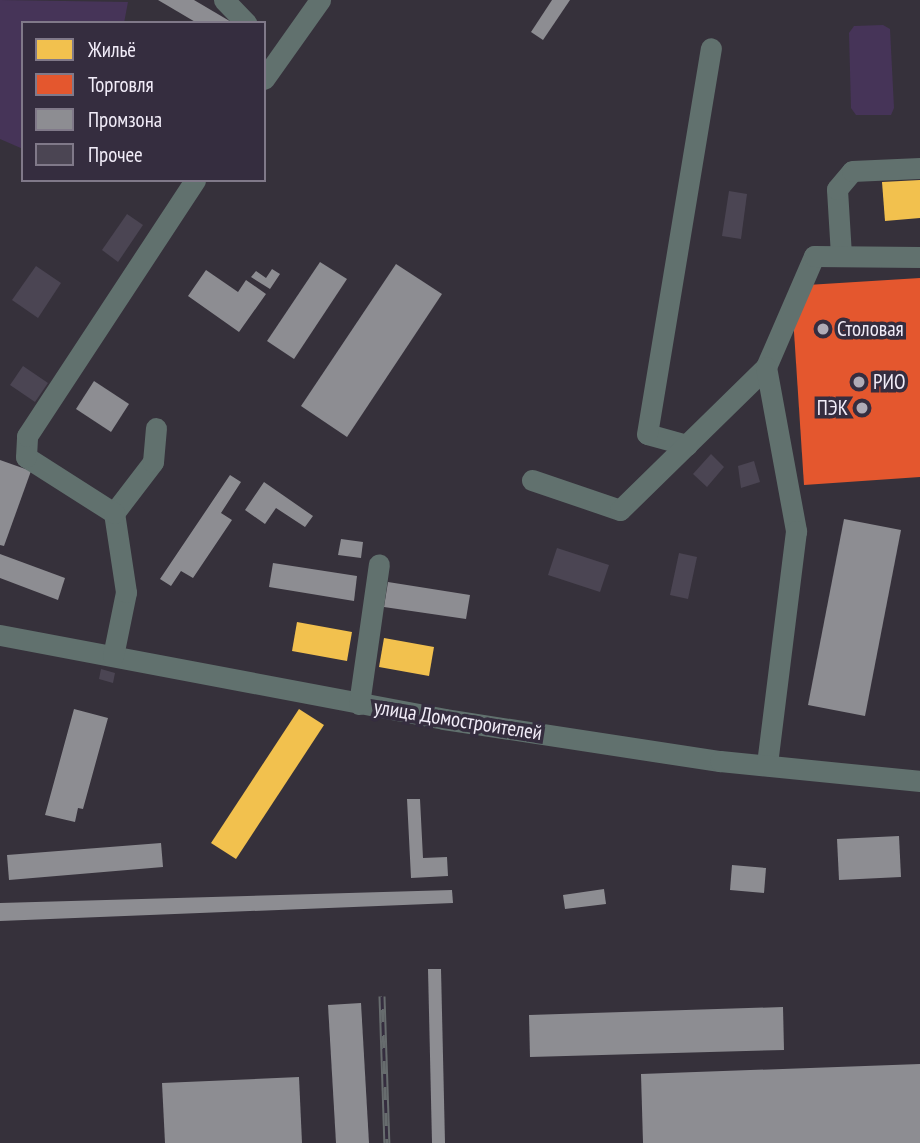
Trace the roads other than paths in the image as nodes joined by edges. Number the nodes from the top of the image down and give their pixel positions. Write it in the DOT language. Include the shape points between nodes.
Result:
graph roads {
  1 [pos="224,0"];
  2 [pos="320,0"];
  3 [pos="244,21"];
  4 [pos="711,48"];
  5 [pos="267,68"];
  6 [pos="920,168"];
  7 [pos="194,182"];
  8 [pos="841,255"];
  9 [pos="920,257"];
  10 [pos="766,367"];
  11 [pos="156,428"];
  12 [pos="687,445"];
  13 [pos="532,480"];
  14 [pos="114,513"];
  15 [pos="379,564"];
  16 [pos="0,635"];
  17 [pos="113,656"];
  18 [pos="359,704"];
  19 [pos="767,765"];
  20 [pos="920,781"];
  1 -- 3 [label="street"];
  2 -- 5 [label="street"];
  4 -- 12 [label="street" via="647,434"];
  6 -- 8 [label="street" via="852,171 837,189"];
  7 -- 14 [label="street" via="27,436 26,457"];
  8 -- 9 [label="street"];
  8 -- 10 [label="street" via="814,256"];
  10 -- 12 [label="street"];
  10 -- 19 [label="street" via="796,531"];
  11 -- 14 [label="street" via="153,462"];
  12 -- 13 [label="street" via="620,510"];
  14 -- 17 [label="street" via="126,592"];
  15 -- 18 [label="street"];
  16 -- 17 [label="street, улица Домостроителей"];
  17 -- 18 [label="street, улица Домостроителей"];
  18 -- 19 [label="street, улица Домостроителей"];
  19 -- 20 [label="street, улица Домостроителей"];
}
